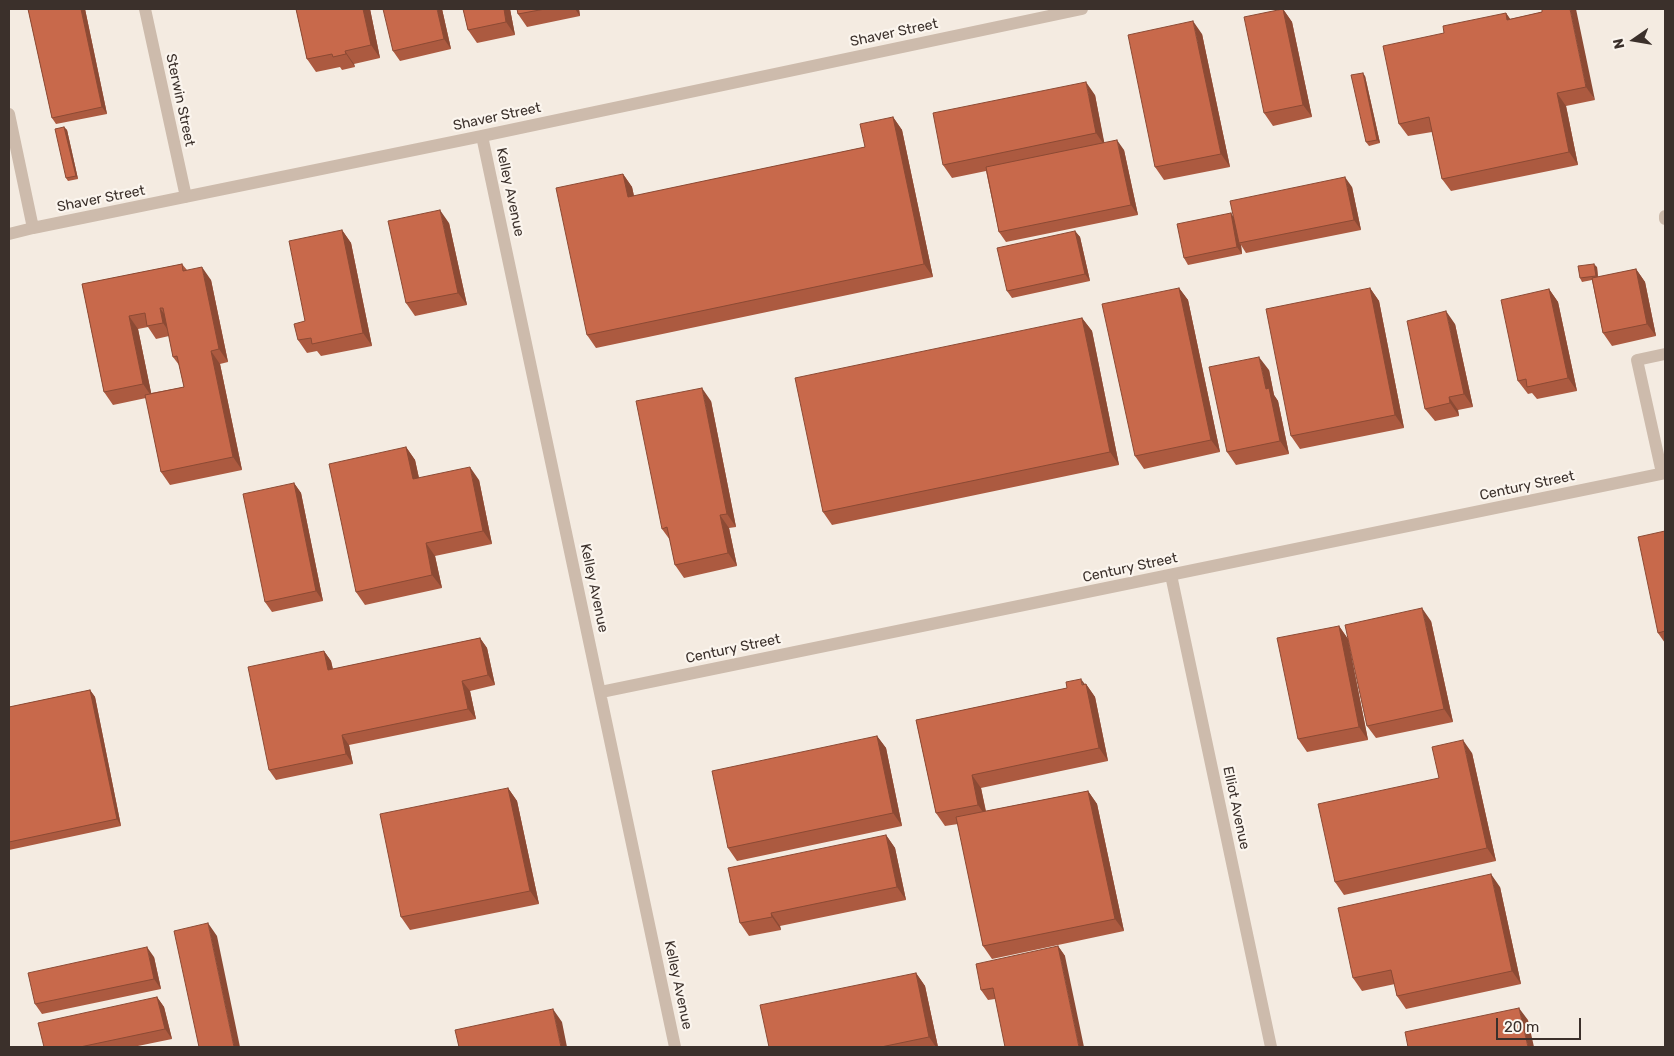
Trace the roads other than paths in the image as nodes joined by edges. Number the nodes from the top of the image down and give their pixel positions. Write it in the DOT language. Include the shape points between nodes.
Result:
graph roads {
  1 [pos="145,9"];
  2 [pos="1082,9"];
  3 [pos="9,114"];
  4 [pos="482,136"];
  5 [pos="186,198"];
  6 [pos="33,228"];
  7 [pos="9,234"];
  8 [pos="1665,354"];
  9 [pos="1663,473"];
  10 [pos="1171,575"];
  11 [pos="601,692"];
  12 [pos="675,1047"];
  13 [pos="1271,1047"];
  1 -- 5 [label="street, Sterwin Street"];
  2 -- 4 [label="street, Shaver Street"];
  3 -- 6 [label="street"];
  4 -- 5 [label="street, Shaver Street"];
  4 -- 11 [label="street, Kelley Avenue"];
  5 -- 6 [label="street, Shaver Street"];
  6 -- 7 [label="street, Shaver Street"];
  8 -- 9 [label="street" via="1637,360"];
  9 -- 10 [label="street, Century Street"];
  10 -- 11 [label="street, Century Street"];
  10 -- 13 [label="street, Elliot Avenue"];
  11 -- 12 [label="street, Kelley Avenue"];
}
